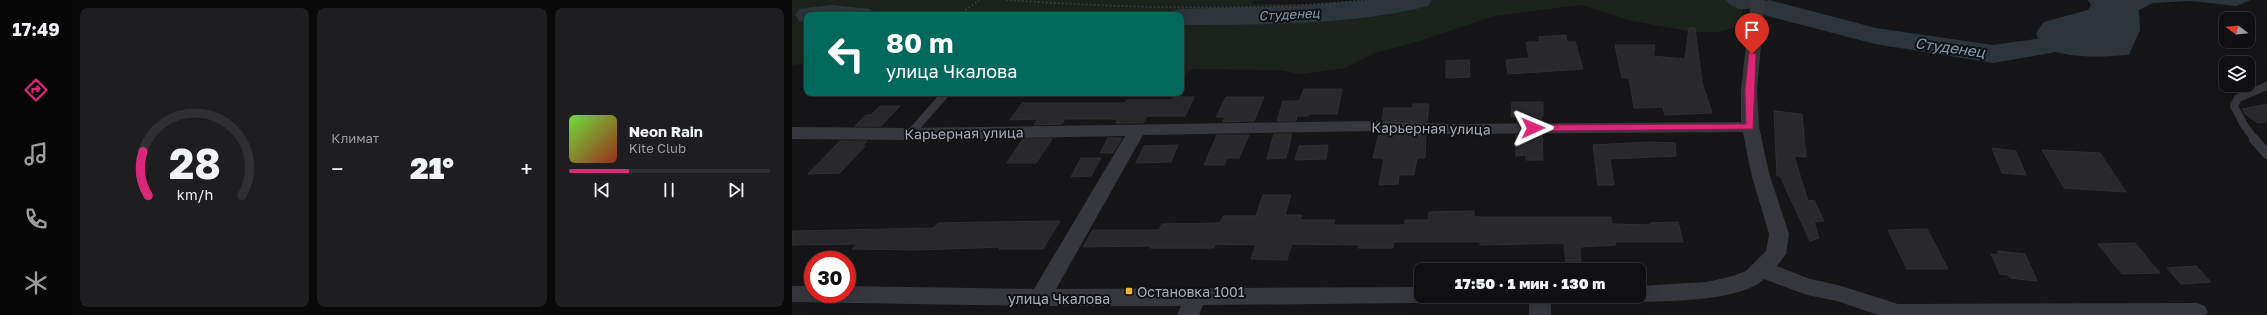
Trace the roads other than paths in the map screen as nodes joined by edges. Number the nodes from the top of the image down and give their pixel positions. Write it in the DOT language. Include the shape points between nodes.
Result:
graph roads {
  1 [pos="1758,0"];
  2 [pos="2267,86"];
  3 [pos="943,96"];
  4 [pos="1750,127"];
  5 [pos="1137,131"];
  6 [pos="792,133"];
  7 [pos="910,134"];
  8 [pos="2267,154"];
  9 [pos="1762,269"];
  10 [pos="1646,293"];
  11 [pos="792,294"];
  12 [pos="1414,295"];
  13 [pos="1040,298"];
  14 [pos="1540,303"];
  15 [pos="1192,306"];
  16 [pos="2197,312"];
  17 [pos="1540,315"];
  1 -- 4 [label="street" via="1749,90"];
  2 -- 8 [label="lane" via="2238,98 2234,106 2237,114"];
  3 -- 7 [label="lane"];
  4 -- 5 [label="street, Карьерная улица" via="1447,129 1378,126"];
  4 -- 9 [label="street" via="1758,165 1779,234 1776,254"];
  5 -- 7 [label="street, Карьерная улица"];
  5 -- 13 [label="street"];
  6 -- 7 [label="street, Карьерная улица"];
  9 -- 10 [label="street" via="1754,277 1714,288"];
  9 -- 16 [label="street" via="1807,287 1838,293 1898,312"];
  11 -- 13 [label="street, улица Чкалова"];
  12 -- 15 [label="street, улица Чкалова"];
  13 -- 15 [label="street, улица Чкалова"];
  14 -- 17 [label="street"];
}
